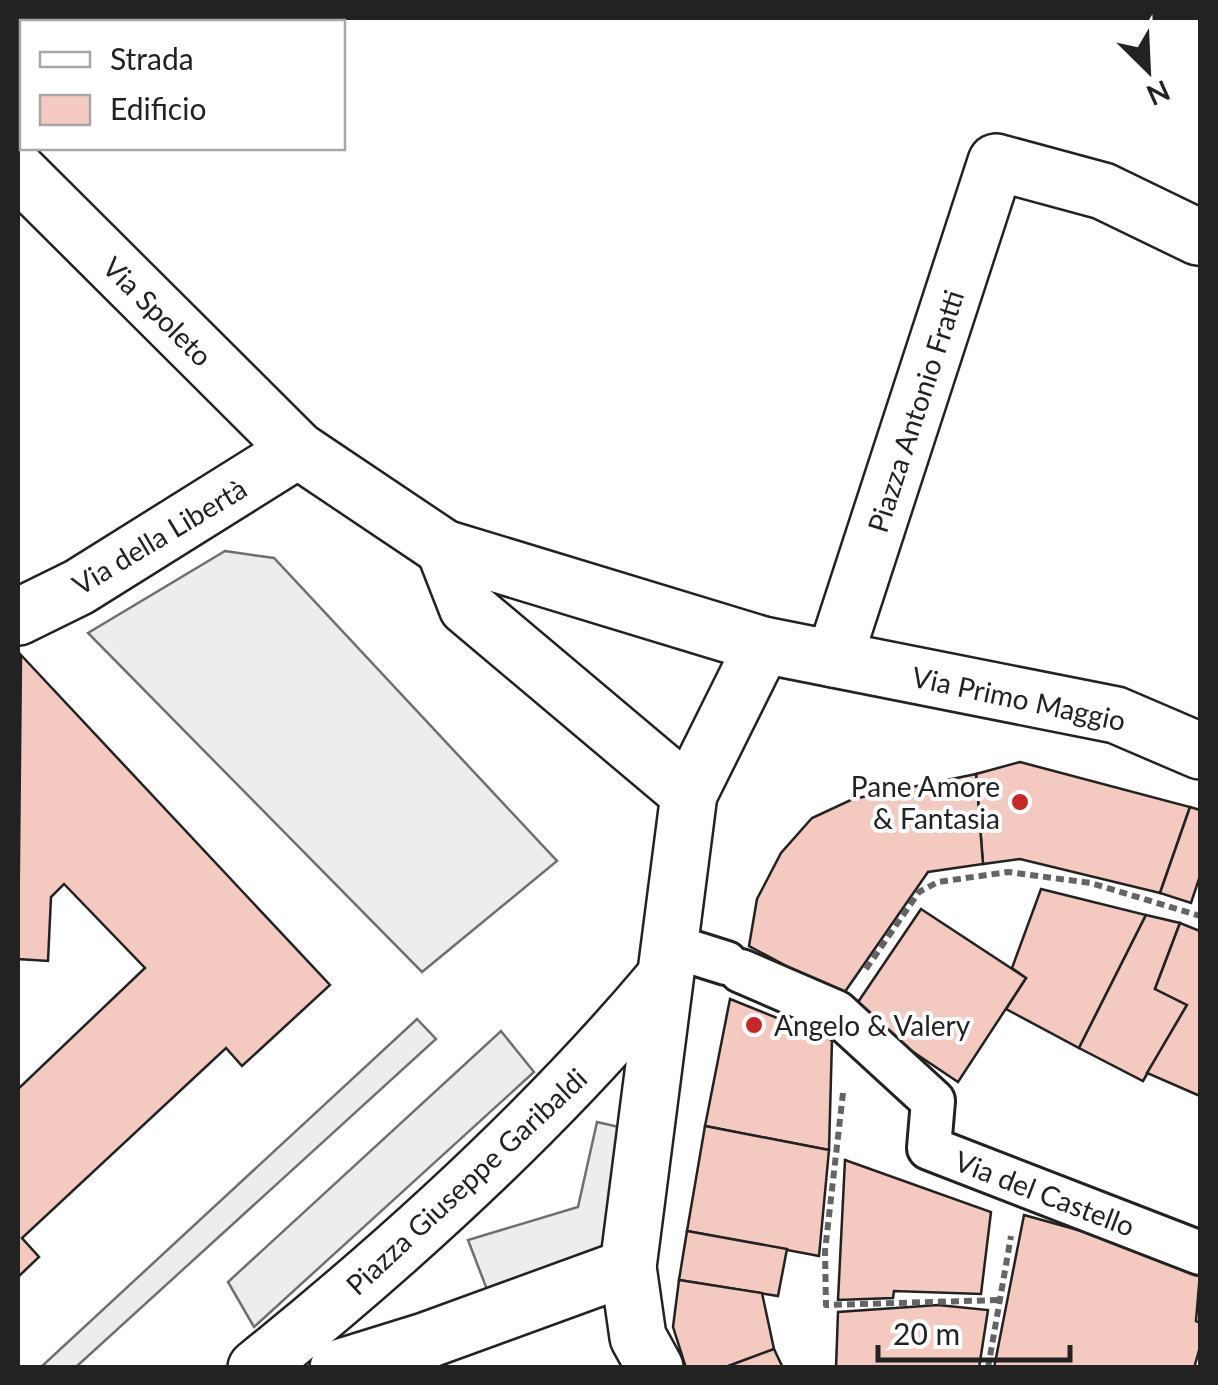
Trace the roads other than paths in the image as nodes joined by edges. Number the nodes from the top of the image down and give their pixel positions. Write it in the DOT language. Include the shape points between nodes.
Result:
graph roads {
  1 [pos="18,171"];
  2 [pos="1198,237"];
  3 [pos="298,450"];
  4 [pos="444,548"];
  5 [pos="18,616"];
  6 [pos="763,645"];
  7 [pos="834,659"];
  8 [pos="1200,751"];
  9 [pos="689,794"];
  10 [pos="666,962"];
  11 [pos="1200,1254"];
  12 [pos="628,1267"];
  13 [pos="256,1368"];
  14 [pos="338,1368"];
  15 [pos="655,1368"];
  1 -- 3 [label="street, Via Spoleto"];
  2 -- 7 [label="street, Piazza Antonio Fratti" via="1103,191 996,162"];
  3 -- 4 [label="street"];
  3 -- 5 [label="street, Via della Libertà" via="79,587"];
  4 -- 6 [label="street"];
  4 -- 9 [label="street" via="468,607"];
  6 -- 7 [label="street"];
  6 -- 9 [label="street"];
  7 -- 8 [label="street, Via Primo Maggio" via="1116,715"];
  9 -- 10 [label="street"];
  10 -- 11 [label="street, Via del Castello" via="734,967 844,1019 933,1101 929,1148"];
  10 -- 12 [label="street"];
  10 -- 13 [label="street, Piazza Giuseppe Garibaldi" via="586,1071"];
  12 -- 14 [label="street"];
  12 -- 15 [label="street" via="638,1337"];
}
